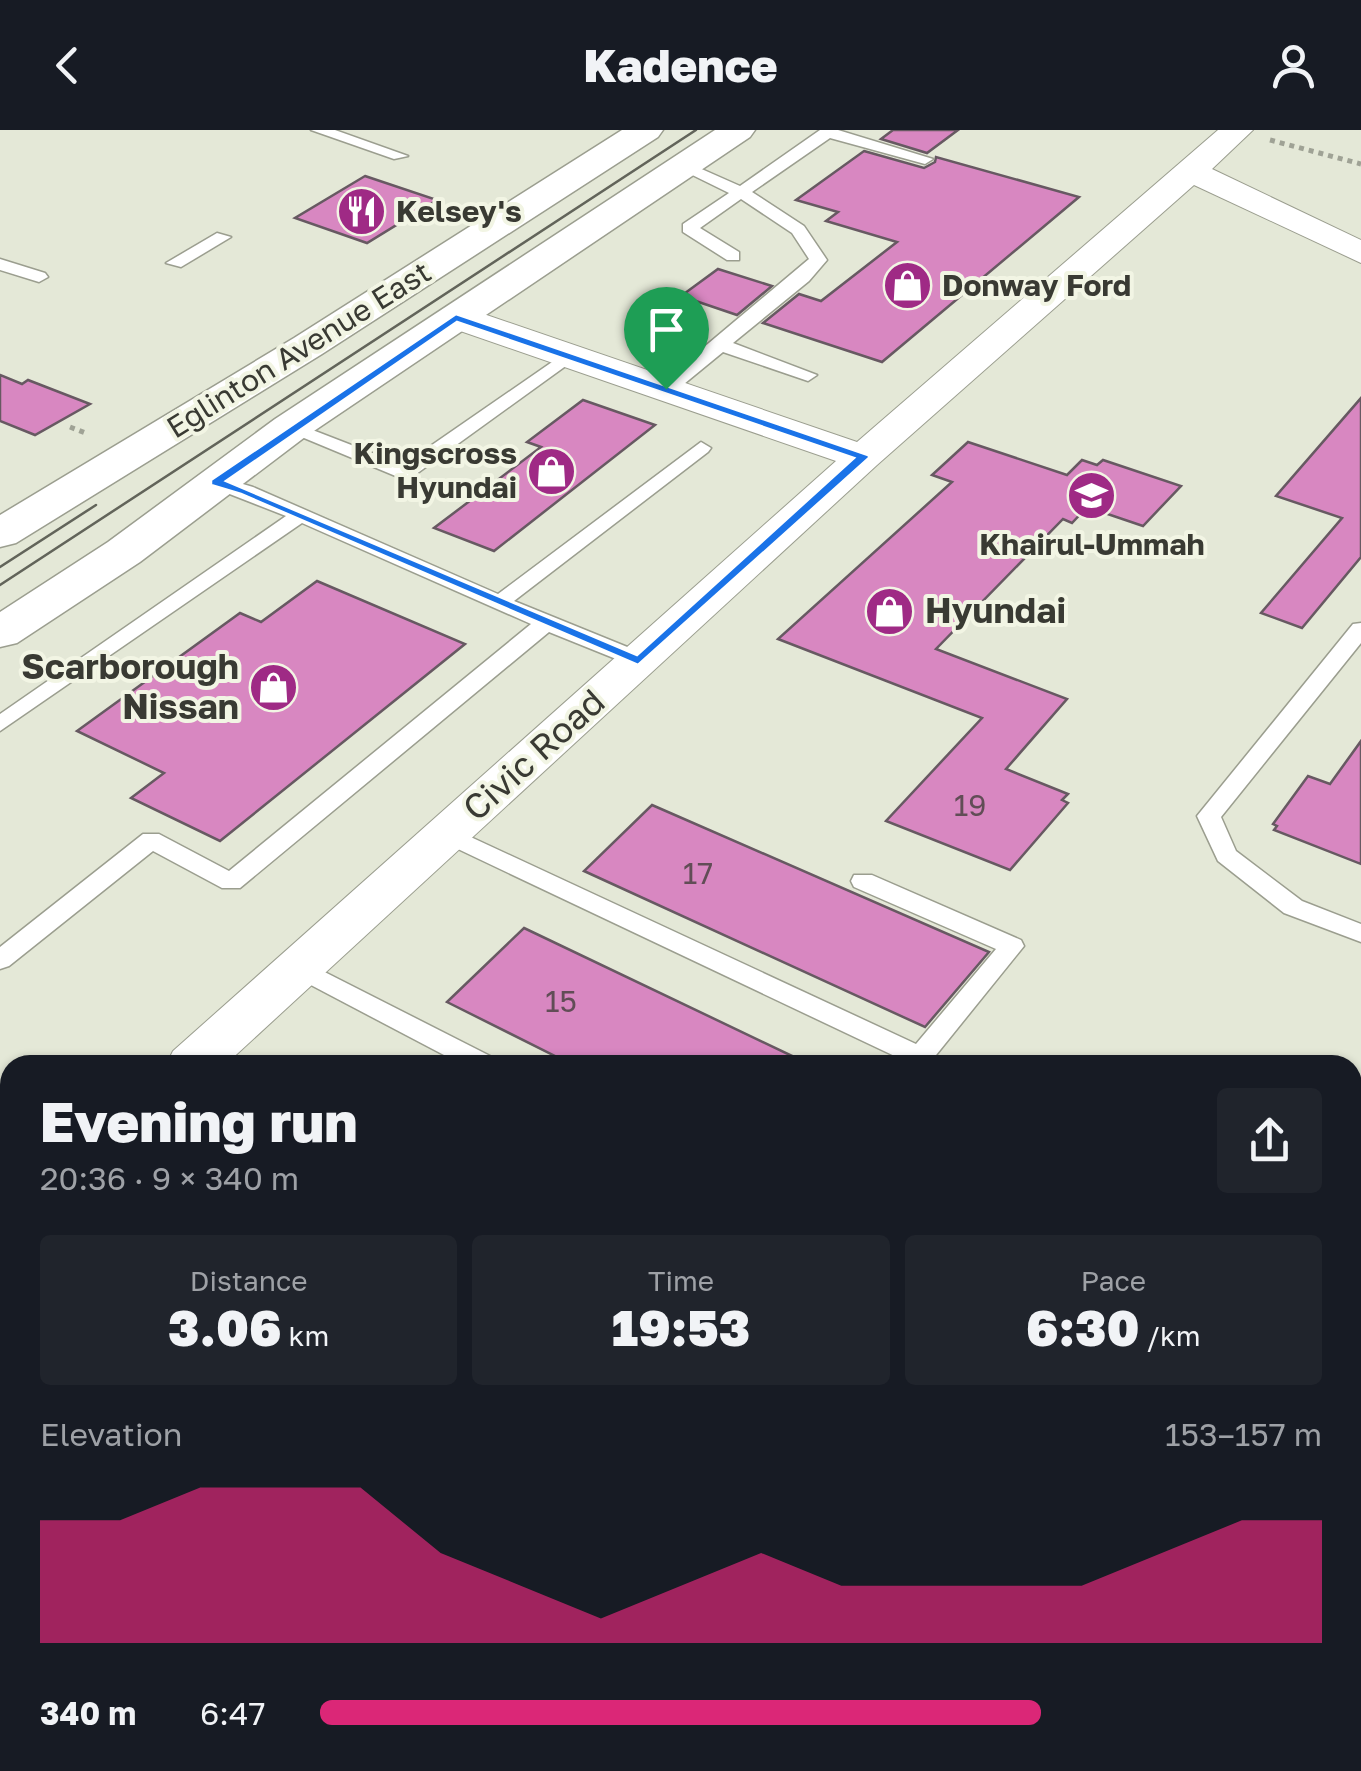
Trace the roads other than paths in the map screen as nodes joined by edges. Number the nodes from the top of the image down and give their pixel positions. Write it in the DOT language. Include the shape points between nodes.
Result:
graph roads {
  1 [pos="319,130"];
  2 [pos="646,130"];
  3 [pos="738,130"];
  4 [pos="825,131"];
  5 [pos="1236,131"];
  6 [pos="400,156"];
  7 [pos="925,159"];
  8 [pos="682,166"];
  9 [pos="1191,171"];
  10 [pos="738,192"];
  11 [pos="222,237"];
  12 [pos="1361,253"];
  13 [pos="734,256"];
  14 [pos="175,263"];
  15 [pos="0,264"];
  16 [pos="38,278"];
  17 [pos="456,317"];
  18 [pos="720,345"];
  19 [pos="568,356"];
  20 [pos="808,375"];
  21 [pos="666,389"];
  22 [pos="290,428"];
  23 [pos="701,448"];
  24 [pos="863,457"];
  25 [pos="216,482"];
  26 [pos="300,516"];
  27 [pos="0,534"];
  28 [pos="499,603"];
  29 [pos="546,623"];
  30 [pos="1361,629"];
  31 [pos="0,633"];
  32 [pos="638,660"];
  33 [pos="0,724"];
  34 [pos="447,834"];
  35 [pos="863,881"];
  36 [pos="1361,933"];
  37 [pos="0,960"];
  38 [pos="299,968"];
  39 [pos="203,1055"];
  40 [pos="466,1055"];
  41 [pos="904,1055"];
  42 [pos="921,1055"];
  1 -- 6 [label="lane"];
  2 -- 27 [label="main road, Eglinton Avenue East"];
  3 -- 8 [label="main road, Eglinton Avenue East"];
  4 -- 7 [label="lane"];
  4 -- 10 [label="lane"];
  5 -- 9 [label="street, Civic Road"];
  8 -- 10 [label="lane"];
  8 -- 17 [label="main road, Eglinton Avenue East"];
  9 -- 12 [label="street"];
  9 -- 24 [label="street, Civic Road"];
  10 -- 13 [label="lane" via="689,228"];
  10 -- 18 [label="lane" via="792,224 814,245 818,260"];
  11 -- 14 [label="lane"];
  15 -- 16 [label="lane"];
  17 -- 19 [label="street"];
  17 -- 22 [label="main road, Eglinton Avenue East"];
  18 -- 20 [label="lane"];
  18 -- 21 [label="lane"];
  19 -- 21 [label="street"];
  19 -- 22 [label="lane" via="405,474"];
  21 -- 24 [label="street"];
  22 -- 25 [label="main road, Eglinton Avenue East"];
  23 -- 28 [label="lane"];
  24 -- 32 [label="street, Civic Road"];
  25 -- 26 [label="lane"];
  25 -- 31 [label="main road, Eglinton Avenue East"];
  26 -- 28 [label="lane"];
  26 -- 33 [label="lane"];
  28 -- 29 [label="lane"];
  29 -- 32 [label="lane"];
  29 -- 37 [label="lane" via="232,882 151,840"];
  30 -- 36 [label="lane" via="1209,816 1226,855 1293,907"];
  32 -- 34 [label="street, Civic Road"];
  34 -- 38 [label="street, Civic Road"];
  34 -- 41 [label="lane"];
  35 -- 42 [label="lane" via="1012,946"];
  38 -- 39 [label="street, Civic Road"];
  38 -- 40 [label="lane"];
}
